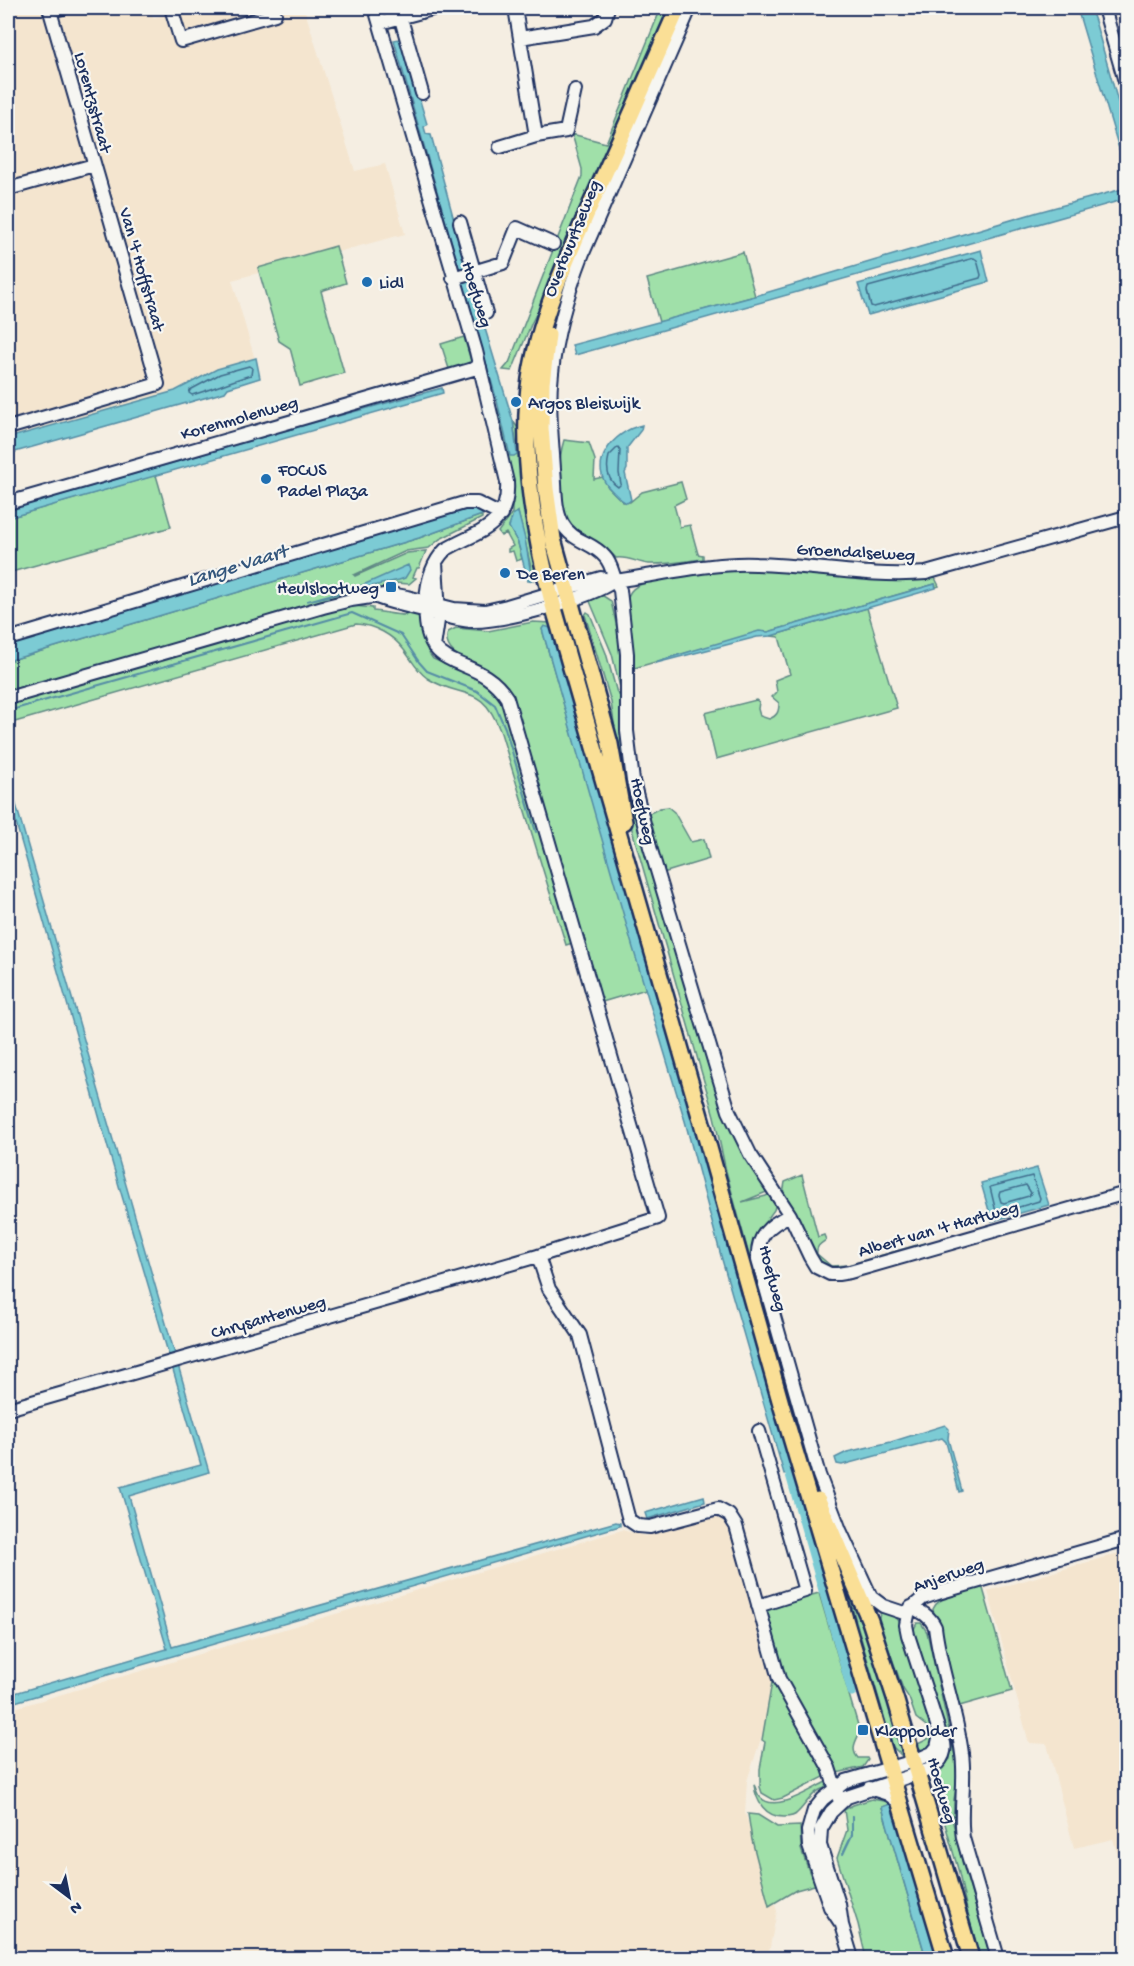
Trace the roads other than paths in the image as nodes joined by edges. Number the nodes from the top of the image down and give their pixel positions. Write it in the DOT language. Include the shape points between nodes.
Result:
graph roads {
  1 [pos="63,8"];
  2 [pos="171,8"];
  3 [pos="375,8"];
  4 [pos="436,8"];
  5 [pos="515,8"];
  6 [pos="608,8"];
  7 [pos="678,8"];
  8 [pos="690,8"];
  9 [pos="1104,8"];
  10 [pos="399,12"];
  11 [pos="275,14"];
  12 [pos="380,23"];
  13 [pos="520,38"];
  14 [pos="1126,85"];
  15 [pos="575,90"];
  16 [pos="422,93"];
  17 [pos="536,136"];
  18 [pos="500,147"];
  19 [pos="94,165"];
  20 [pos="8,189"];
  21 [pos="460,222"];
  22 [pos="552,244"];
  23 [pos="464,274"];
  24 [pos="556,290"];
  25 [pos="486,313"];
  26 [pos="480,367"];
  27 [pos="8,428"];
  28 [pos="8,503"];
  29 [pos="501,515"];
  30 [pos="1126,517"];
  31 [pos="436,562"];
  32 [pos="614,581"];
  33 [pos="568,594"];
  34 [pos="551,599"];
  35 [pos="425,606"];
  36 [pos="439,610"];
  37 [pos="8,639"];
  38 [pos="434,647"];
  39 [pos="8,698"];
  40 [pos="1126,1193"];
  41 [pos="790,1215"];
  42 [pos="538,1256"];
  43 [pos="8,1409"];
  44 [pos="759,1431"];
  45 [pos="1126,1539"];
  46 [pos="758,1606"];
  47 [pos="909,1610"];
  48 [pos="916,1767"];
  49 [pos="892,1774"];
  50 [pos="837,1787"];
  51 [pos="869,1788"];
  52 [pos="840,1802"];
  53 [pos="901,1804"];
  54 [pos="842,1925"];
  55 [pos="852,1959"];
  56 [pos="946,1959"];
  57 [pos="971,1959"];
  58 [pos="998,1959"];
  1 -- 19 [label="street, Lorentzstraat" via="50,11"];
  2 -- 11 [label="street" via="181,41"];
  3 -- 12 [label="street, Hoefweg"];
  4 -- 10 [label="street"];
  5 -- 13 [label="street"];
  6 -- 13 [label="street" via="605,18 594,26"];
  7 -- 24 [label="main road, Overbuurtseweg"];
  8 -- 32 [label="street, Overbuurtseweg" via="583,253 554,353 550,419 561,522 578,540 604,555"];
  9 -- 14 [label="street"];
  10 -- 12 [label="street"];
  10 -- 16 [label="street"];
  12 -- 23 [label="street, Hoefweg"];
  13 -- 17 [label="street"];
  15 -- 17 [label="street" via="566,131"];
  17 -- 18 [label="street"];
  19 -- 20 [label="street, Lorentzstraat"];
  19 -- 27 [label="street, Van 't Hoffstraat" via="158,384"];
  21 -- 23 [label="street, Hoefweg"];
  22 -- 23 [label="street" via="517,228 503,263"];
  23 -- 25 [label="street, Hoefweg"];
  23 -- 26 [label="street, Hoefweg"];
  24 -- 33 [label="main road, Overbuurtseweg" via="545,358 541,428 553,539"];
  24 -- 34 [label="main road, Overbuurtseweg" via="534,356 527,420 535,524"];
  26 -- 28 [label="street, Korenmolenweg"];
  26 -- 29 [label="street, Hoefweg" via="507,482"];
  29 -- 31 [label="street" via="489,527 445,550"];
  29 -- 37 [label="street" via="477,503 464,503"];
  30 -- 32 [label="street, Groendalseweg" via="926,573 899,575 754,563"];
  31 -- 35 [label="street" via="429,576"];
  31 -- 36 [label="street"];
  32 -- 33 [label="street, Groendalseweg" via="603,588"];
  32 -- 41 [label="street, Hoefweg" via="612,591 621,615 627,654 629,750 639,811 729,1111 750,1154"];
  33 -- 34 [label="street, Groendalseweg"];
  33 -- 48 [label="main road, Hoefweg" via="610,744 629,842 812,1487 870,1622"];
  34 -- 36 [label="street" via="505,617 473,621 453,618"];
  34 -- 49 [label="main road, Hoefweg" via="784,1415"];
  35 -- 36 [label="street"];
  35 -- 38 [label="street" via="427,636"];
  35 -- 39 [label="street" via="391,594 351,600"];
  36 -- 38 [label="street"];
  38 -- 42 [label="street" via="445,658 495,682 507,698 658,1218"];
  40 -- 41 [label="street, Albert van 't Hartweg" via="838,1274 816,1266"];
  41 -- 47 [label="street, Hoefweg" via="770,1226 762,1236 758,1260 819,1475 871,1597 879,1604"];
  42 -- 43 [label="street, Chrysantenweg"];
  42 -- 46 [label="street" via="549,1289 580,1335 629,1520 650,1527 713,1509 723,1510 736,1526"];
  44 -- 46 [label="street" via="805,1591"];
  45 -- 47 [label="street, Anjerweg" via="938,1593"];
  46 -- 50 [label="street" via="779,1679"];
  47 -- 48 [label="street, Anjerweg" via="906,1625 945,1746 942,1759 935,1766"];
  47 -- 58 [label="street, Hoefweg" via="927,1615 934,1627 962,1753 963,1838"];
  48 -- 49 [label="street"];
  48 -- 57 [label="main road, Hoefweg"];
  49 -- 50 [label="street" via="846,1781"];
  49 -- 51 [label="street"];
  49 -- 53 [label="main road, Hoefweg"];
  50 -- 52 [label="street"];
  50 -- 54 [label="street" via="814,1810 808,1831 809,1846 830,1907"];
  51 -- 52 [label="street"];
  51 -- 53 [label="street" via="888,1794"];
  52 -- 54 [label="street" via="825,1819 820,1845"];
  53 -- 56 [label="main road, Hoefweg"];
  54 -- 55 [label="street"];
}
